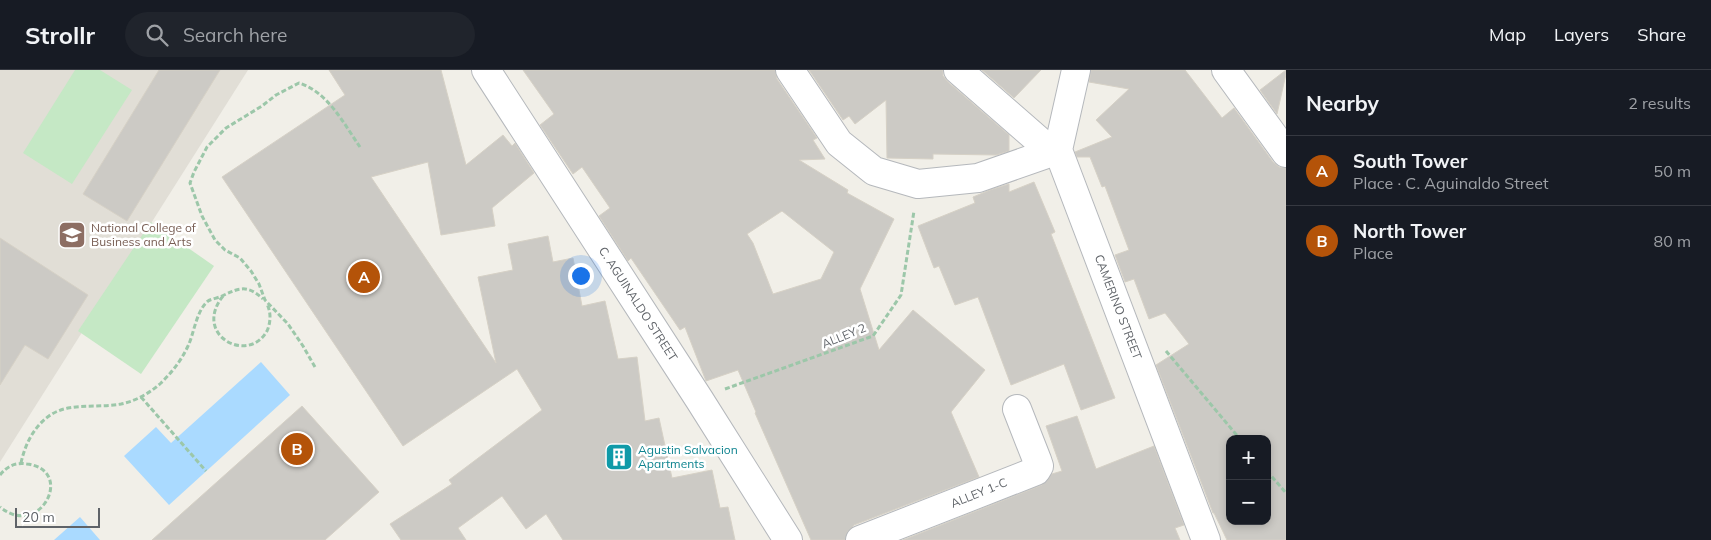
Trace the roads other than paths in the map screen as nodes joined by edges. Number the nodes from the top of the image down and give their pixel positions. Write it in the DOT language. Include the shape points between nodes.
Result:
graph roads {
  1 [pos="486,70"];
  2 [pos="790,70"];
  3 [pos="958,70"];
  4 [pos="1076,70"];
  5 [pos="1226,70"];
  6 [pos="1055,151"];
  7 [pos="1286,153"];
  8 [pos="1017,409"];
  9 [pos="788,540"];
  10 [pos="860,540"];
  11 [pos="1206,540"];
  1 -- 9 [label="street, C. AGUINALDO STREET"];
  2 -- 6 [label="street" via="839,143 874,171 918,184 978,178"];
  3 -- 6 [label="street"];
  4 -- 6 [label="street"];
  5 -- 7 [label="street"];
  6 -- 11 [label="street, CAMERINO STREET"];
  8 -- 10 [label="street, ALLEY 1-C" via="1039,466 1036,471"];
}
